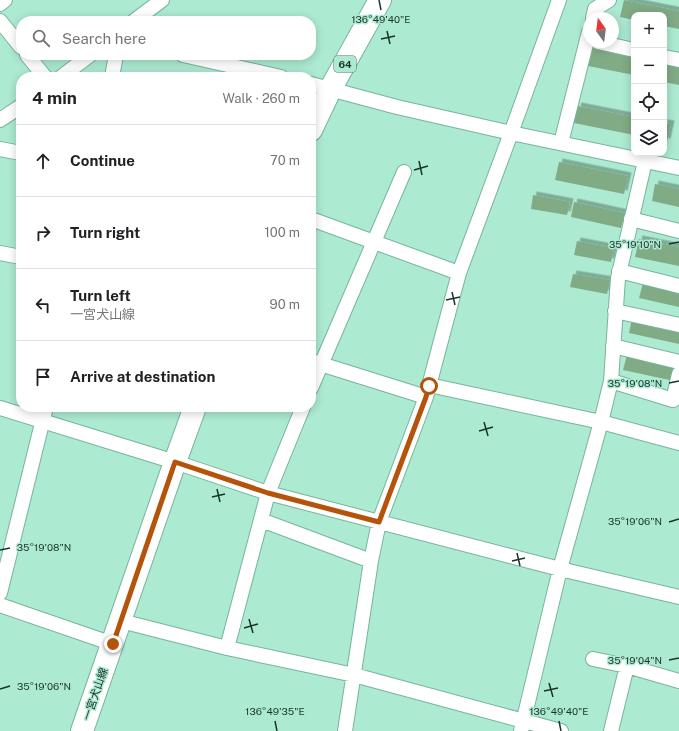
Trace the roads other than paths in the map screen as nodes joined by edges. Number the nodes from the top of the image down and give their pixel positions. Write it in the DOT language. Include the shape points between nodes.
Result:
graph roads {
  1 [pos="5,0"];
  2 [pos="162,0"];
  3 [pos="380,0"];
  4 [pos="559,0"];
  5 [pos="609,0"];
  6 [pos="0,4"];
  7 [pos="594,12"];
  8 [pos="141,16"];
  9 [pos="0,22"];
  10 [pos="16,41"];
  11 [pos="619,46"];
  12 [pos="588,48"];
  13 [pos="631,49"];
  14 [pos="667,58"];
  15 [pos="31,60"];
  16 [pos="83,60"];
  17 [pos="115,60"];
  18 [pos="205,60"];
  19 [pos="679,60"];
  20 [pos="41,72"];
  21 [pos="68,72"];
  22 [pos="113,72"];
  23 [pos="259,72"];
  24 [pos="321,86"];
  25 [pos="316,108"];
  26 [pos="16,109"];
  27 [pos="0,120"];
  28 [pos="512,133"];
  29 [pos="560,143"];
  30 [pos="0,149"];
  31 [pos="16,152"];
  32 [pos="645,161"];
  33 [pos="679,168"];
  34 [pos="404,172"];
  35 [pos="631,219"];
  36 [pos="316,221"];
  37 [pos="679,231"];
  38 [pos="373,242"];
  39 [pos="0,253"];
  40 [pos="16,255"];
  41 [pos="619,271"];
  42 [pos="459,273"];
  43 [pos="679,286"];
  44 [pos="615,311"];
  45 [pos="679,325"];
  46 [pos="613,346"];
  47 [pos="679,362"];
  48 [pos="316,363"];
  49 [pos="679,374"];
  50 [pos="610,381"];
  51 [pos="428,391"];
  52 [pos="0,408"];
  53 [pos="45,412"];
  54 [pos="193,412"];
  55 [pos="301,412"];
  56 [pos="43,422"];
  57 [pos="601,422"];
  58 [pos="679,443"];
  59 [pos="175,462"];
  60 [pos="268,493"];
  61 [pos="261,520"];
  62 [pos="379,522"];
  63 [pos="371,561"];
  64 [pos="560,569"];
  65 [pos="0,593"];
  66 [pos="679,597"];
  67 [pos="0,605"];
  68 [pos="121,621"];
  69 [pos="113,644"];
  70 [pos="227,648"];
  71 [pos="593,659"];
  72 [pos="627,666"];
  73 [pos="354,675"];
  74 [pos="679,681"];
  75 [pos="522,726"];
  76 [pos="82,731"];
  77 [pos="345,731"];
  78 [pos="561,731"];
  79 [pos="611,731"];
  1 -- 6 [label="street"];
  2 -- 8 [label="street"];
  3 -- 24 [label="main road, 64"];
  4 -- 28 [label="street"];
  5 -- 7 [label="street"];
  9 -- 10 [label="street"];
  11 -- 13 [label="street"];
  12 -- 29 [label="street"];
  14 -- 19 [label="street"];
  15 -- 20 [label="street"];
  16 -- 21 [label="street"];
  17 -- 22 [label="street"];
  18 -- 23 [label="street"];
  24 -- 25 [label="main road, 64"];
  24 -- 28 [label="street" via="397,107"];
  26 -- 27 [label="street"];
  28 -- 29 [label="street"];
  28 -- 42 [label="street"];
  29 -- 32 [label="street"];
  30 -- 31 [label="street"];
  32 -- 33 [label="street"];
  32 -- 35 [label="street"];
  34 -- 38 [label="street"];
  35 -- 37 [label="street"];
  35 -- 41 [label="street"];
  36 -- 38 [label="street"];
  38 -- 42 [label="street"];
  38 -- 48 [label="street"];
  39 -- 40 [label="street"];
  41 -- 43 [label="street"];
  41 -- 44 [label="street"];
  42 -- 51 [label="street"];
  44 -- 45 [label="street"];
  44 -- 46 [label="street"];
  46 -- 47 [label="street"];
  46 -- 50 [label="street"];
  48 -- 51 [label="street"];
  49 -- 50 [label="street" via="673,400"];
  50 -- 57 [label="street"];
  51 -- 57 [label="street"];
  51 -- 62 [label="street"];
  52 -- 56 [label="street"];
  53 -- 56 [label="street"];
  54 -- 59 [label="main road, 一宮犬山線"];
  55 -- 60 [label="street"];
  56 -- 59 [label="street"];
  56 -- 65 [label="street"];
  57 -- 58 [label="street"];
  57 -- 64 [label="street"];
  59 -- 60 [label="street"];
  59 -- 68 [label="main road, 一宮犬山線"];
  60 -- 61 [label="street"];
  60 -- 62 [label="street"];
  61 -- 63 [label="street"];
  61 -- 70 [label="street"];
  62 -- 63 [label="street"];
  62 -- 64 [label="street"];
  63 -- 73 [label="street"];
  64 -- 66 [label="street"];
  64 -- 75 [label="street"];
  67 -- 69 [label="street"];
  68 -- 69 [label="main road, 一宮犬山線"];
  68 -- 70 [label="street"];
  69 -- 76 [label="main road, 一宮犬山線"];
  70 -- 73 [label="street"];
  71 -- 72 [label="street"];
  72 -- 74 [label="street"];
  72 -- 79 [label="street"];
  73 -- 75 [label="street"];
  73 -- 77 [label="street"];
  75 -- 78 [label="street"];
}
